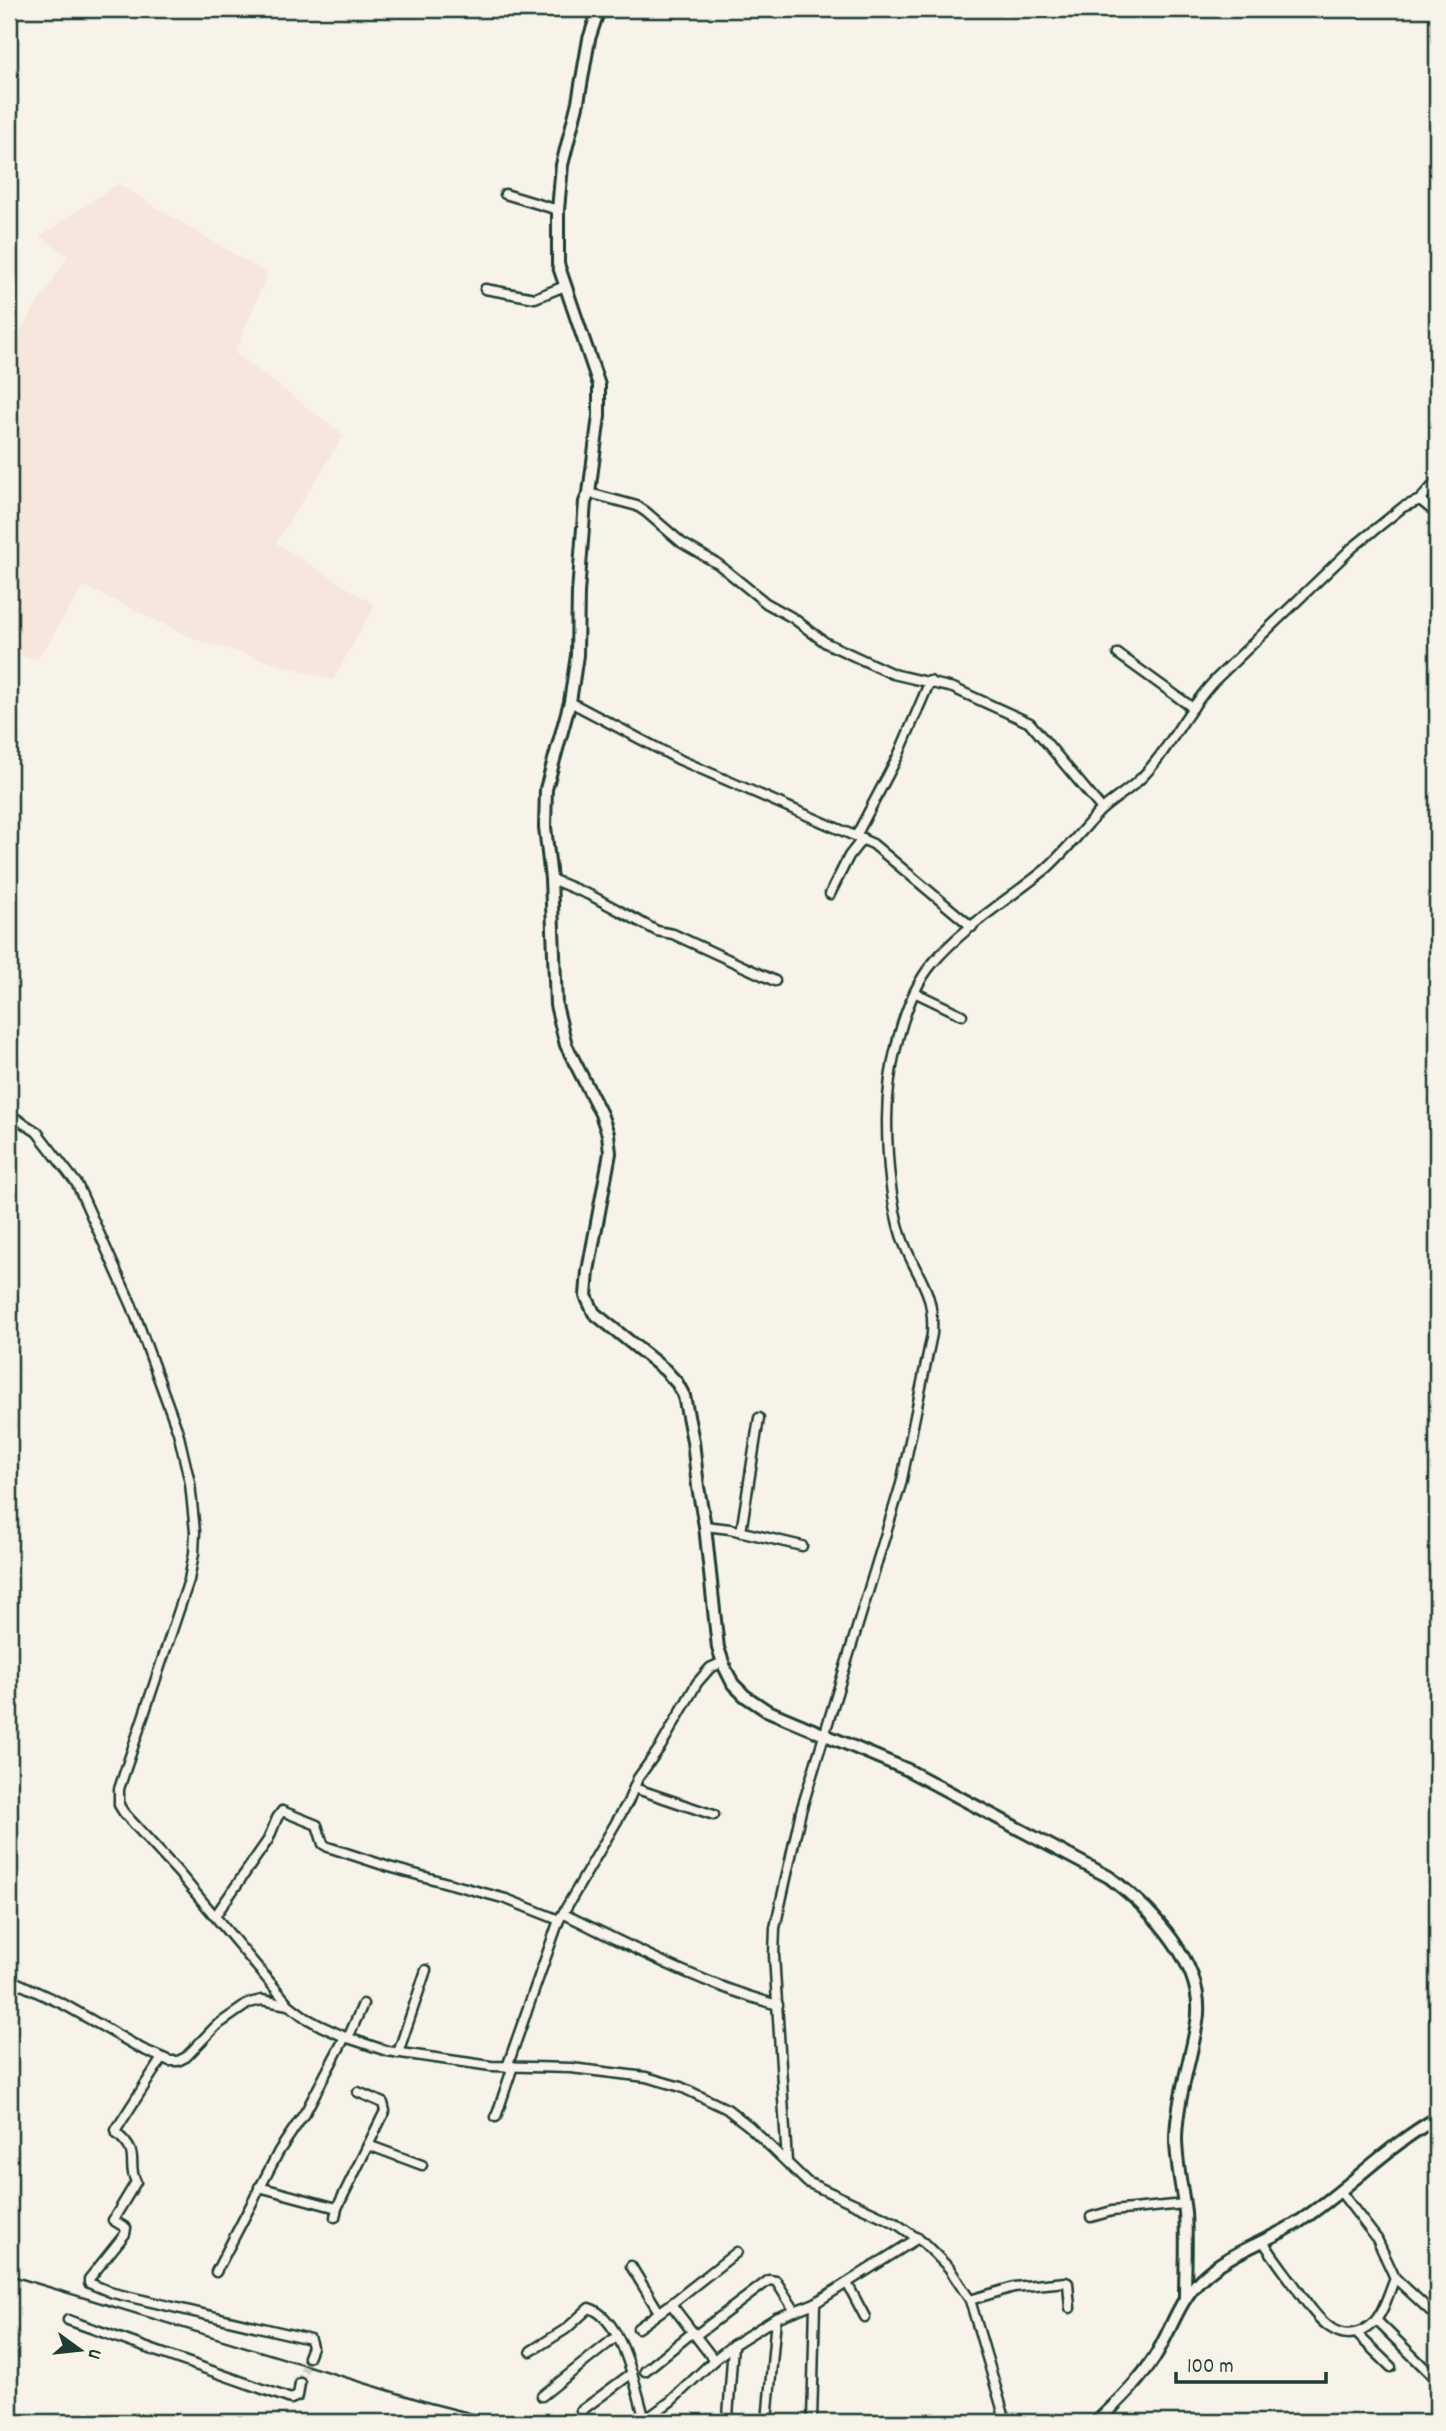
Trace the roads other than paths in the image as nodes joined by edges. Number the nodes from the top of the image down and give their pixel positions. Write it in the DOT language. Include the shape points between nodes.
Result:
graph roads {
  1 [pos="599,9"];
  2 [pos="505,194"];
  3 [pos="558,210"];
  4 [pos="565,286"];
  5 [pos="485,289"];
  6 [pos="1437,481"];
  7 [pos="589,493"];
  8 [pos="1419,500"];
  9 [pos="1437,514"];
  10 [pos="1118,654"];
  11 [pos="930,681"];
  12 [pos="570,702"];
  13 [pos="1193,708"];
  14 [pos="1102,809"];
  15 [pos="859,837"];
  16 [pos="551,879"];
  17 [pos="831,894"];
  18 [pos="972,927"];
  19 [pos="775,981"];
  20 [pos="916,993"];
  21 [pos="962,1015"];
  22 [pos="9,1114"];
  23 [pos="759,1418"];
  24 [pos="705,1526"];
  25 [pos="741,1532"];
  26 [pos="802,1546"];
  27 [pos="723,1662"];
  28 [pos="825,1735"];
  29 [pos="635,1788"];
  30 [pos="714,1815"];
  31 [pos="215,1916"];
  32 [pos="561,1917"];
  33 [pos="426,1970"];
  34 [pos="9,1979"];
  35 [pos="362,2004"];
  36 [pos="289,2005"];
  37 [pos="778,2005"];
  38 [pos="347,2037"];
  39 [pos="398,2053"];
  40 [pos="162,2058"];
  41 [pos="510,2067"];
  42 [pos="358,2092"];
  43 [pos="496,2117"];
  44 [pos="1437,2118"];
  45 [pos="368,2145"];
  46 [pos="786,2162"];
  47 [pos="422,2165"];
  48 [pos="259,2187"];
  49 [pos="1340,2191"];
  50 [pos="1184,2204"];
  51 [pos="337,2208"];
  52 [pos="335,2217"];
  53 [pos="1091,2217"];
  54 [pos="918,2238"];
  55 [pos="1263,2241"];
  56 [pos="737,2252"];
  57 [pos="631,2266"];
  58 [pos="216,2272"];
  59 [pos="1395,2278"];
  60 [pos="847,2283"];
  61 [pos="1185,2298"];
  62 [pos="970,2300"];
  63 [pos="815,2303"];
  64 [pos="671,2304"];
  65 [pos="1070,2308"];
  66 [pos="795,2311"];
  67 [pos="659,2312"];
  68 [pos="865,2317"];
  69 [pos="1437,2317"];
  70 [pos="776,2318"];
  71 [pos="68,2320"];
  72 [pos="1376,2320"];
  73 [pos="638,2328"];
  74 [pos="694,2333"];
  75 [pos="1356,2333"];
  76 [pos="616,2337"];
  77 [pos="733,2346"];
  78 [pos="531,2351"];
  79 [pos="308,2357"];
  80 [pos="714,2360"];
  81 [pos="1391,2367"];
  82 [pos="645,2371"];
  83 [pos="632,2373"];
  84 [pos="1437,2380"];
  85 [pos="300,2384"];
  86 [pos="541,2396"];
  87 [pos="581,2411"];
  88 [pos="644,2421"];
  89 [pos="767,2422"];
  90 [pos="777,2422"];
  91 [pos="812,2422"];
  92 [pos="1006,2422"];
  93 [pos="1097,2422"];
  1 -- 3 [label="street" via="562,165"];
  2 -- 3 [label="street"];
  3 -- 4 [label="street" via="558,264"];
  4 -- 5 [label="street" via="534,298"];
  4 -- 7 [label="street" via="598,386 599,416"];
  6 -- 8 [label="street"];
  7 -- 11 [label="street" via="637,506 682,544 718,564 826,643 893,674"];
  7 -- 12 [label="street" via="584,502 577,655"];
  8 -- 9 [label="street"];
  8 -- 13 [label="street" via="1403,507 1352,548 1215,680"];
  10 -- 13 [label="street"];
  11 -- 14 [label="street" via="1030,723"];
  11 -- 15 [label="street"];
  12 -- 15 [label="street" via="678,759"];
  12 -- 16 [label="street" via="546,789"];
  13 -- 14 [label="street" via="1148,771"];
  14 -- 18 [label="street" via="1058,858"];
  15 -- 17 [label="street"];
  15 -- 18 [label="street"];
  16 -- 19 [label="street"];
  16 -- 24 [label="street" via="555,992 562,1031 601,1114 610,1153 586,1296 594,1313 665,1370 680,1390 688,1413"];
  18 -- 20 [label="street" via="934,961"];
  20 -- 21 [label="street"];
  20 -- 28 [label="street" via="895,1044 887,1120 896,1216 910,1258 930,1296 932,1334 901,1485"];
  22 -- 31 [label="street" via="37,1132 77,1184 132,1307 184,1458 195,1532 189,1580 118,1798 124,1813"];
  23 -- 25 [label="street"];
  24 -- 25 [label="street"];
  24 -- 27 [label="street"];
  25 -- 26 [label="street"];
  27 -- 28 [label="street" via="733,1684 754,1703"];
  27 -- 29 [label="street" via="703,1675"];
  28 -- 37 [label="street" via="801,1811 775,1928"];
  28 -- 50 [label="street" via="916,1774 1109,1877 1171,1938 1193,1978 1198,2001 1177,2125"];
  29 -- 30 [label="street"];
  29 -- 32 [label="street"];
  31 -- 32 [label="street" via="282,1811 317,1825 328,1847"];
  31 -- 36 [label="street"];
  32 -- 37 [label="street" via="685,1972"];
  32 -- 41 [label="street"];
  33 -- 39 [label="street"];
  34 -- 40 [label="street"];
  35 -- 38 [label="street"];
  36 -- 38 [label="street"];
  36 -- 40 [label="street" via="256,2000 216,2026 178,2062"];
  37 -- 46 [label="street"];
  38 -- 39 [label="street"];
  38 -- 48 [label="street"];
  39 -- 41 [label="street"];
  40 -- 79 [label="street" via="116,2130 133,2155 136,2182 113,2220 126,2228 125,2234 89,2283 310,2339"];
  41 -- 43 [label="street"];
  41 -- 46 [label="street" via="607,2071 671,2083 727,2109"];
  42 -- 45 [label="street" via="385,2106"];
  44 -- 49 [label="street"];
  45 -- 47 [label="street"];
  45 -- 51 [label="street"];
  46 -- 54 [label="street" via="814,2187 873,2211"];
  48 -- 51 [label="street"];
  48 -- 58 [label="street"];
  49 -- 55 [label="street"];
  49 -- 59 [label="street" via="1377,2239"];
  50 -- 53 [label="street"];
  50 -- 61 [label="street"];
  51 -- 52 [label="street"];
  54 -- 60 [label="street"];
  54 -- 62 [label="street" via="949,2268"];
  55 -- 61 [label="street" via="1216,2266"];
  55 -- 75 [label="street" via="1328,2327"];
  56 -- 64 [label="street"];
  57 -- 67 [label="street"];
  59 -- 69 [label="street"];
  59 -- 72 [label="street"];
  60 -- 63 [label="street"];
  60 -- 68 [label="street"];
  61 -- 93 [label="street" via="1147,2367"];
  62 -- 65 [label="street" via="1014,2287 1066,2282"];
  62 -- 92 [label="street"];
  63 -- 66 [label="street"];
  63 -- 91 [label="street"];
  64 -- 67 [label="street"];
  64 -- 74 [label="street"];
  66 -- 70 [label="street"];
  66 -- 74 [label="street" via="776,2281 769,2280"];
  67 -- 73 [label="street"];
  70 -- 77 [label="street"];
  70 -- 89 [label="street"];
  71 -- 85 [label="street" via="292,2399 298,2396"];
  72 -- 75 [label="street"];
  72 -- 84 [label="street"];
  74 -- 80 [label="street"];
  74 -- 82 [label="street"];
  75 -- 81 [label="street"];
  76 -- 78 [label="street" via="608,2321 589,2308"];
  76 -- 83 [label="street"];
  76 -- 86 [label="street"];
  77 -- 80 [label="street"];
  77 -- 89 [label="street" via="727,2416 733,2421"];
  80 -- 88 [label="street"];
  83 -- 87 [label="street"];
  83 -- 88 [label="street"];
  89 -- 90 [label="street"];
}
